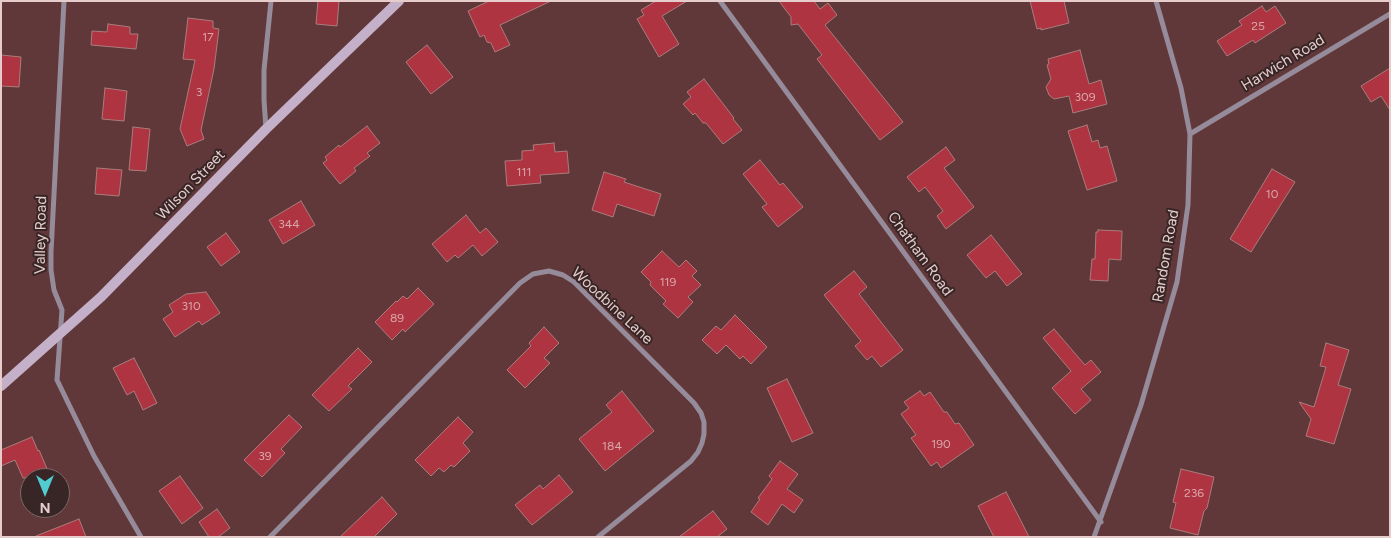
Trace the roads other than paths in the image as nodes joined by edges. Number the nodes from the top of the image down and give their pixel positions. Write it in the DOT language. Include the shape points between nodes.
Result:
graph roads {
  1 [pos="64,1"];
  2 [pos="271,1"];
  3 [pos="399,1"];
  4 [pos="720,1"];
  5 [pos="1156,1"];
  6 [pos="1390,14"];
  7 [pos="266,129"];
  8 [pos="1190,134"];
  9 [pos="59,334"];
  10 [pos="1,386"];
  11 [pos="1101,522"];
  12 [pos="141,537"];
  13 [pos="270,537"];
  14 [pos="598,537"];
  15 [pos="1094,537"];
  1 -- 9 [label="street, Valley Road" via="51,252 54,290 62,310"];
  2 -- 7 [label="street" via="264,70"];
  3 -- 7 [label="main road, Wilson Street"];
  4 -- 11 [label="street, Chatham Road"];
  5 -- 8 [label="street, Random Road" via="1181,88"];
  6 -- 8 [label="street, Harwich Road"];
  7 -- 9 [label="main road, Wilson Street" via="101,297"];
  8 -- 11 [label="street, Random Road" via="1188,206 1177,282 1141,405"];
  9 -- 10 [label="main road, Wilson Street"];
  9 -- 12 [label="street, Valley Road" via="57,380 94,456"];
  11 -- 15 [label="street, Random Road"];
  13 -- 14 [label="street, Woodbine Lane" via="520,283 533,274 549,271 563,274 574,282 694,403 704,422 702,443 691,460"];
}
